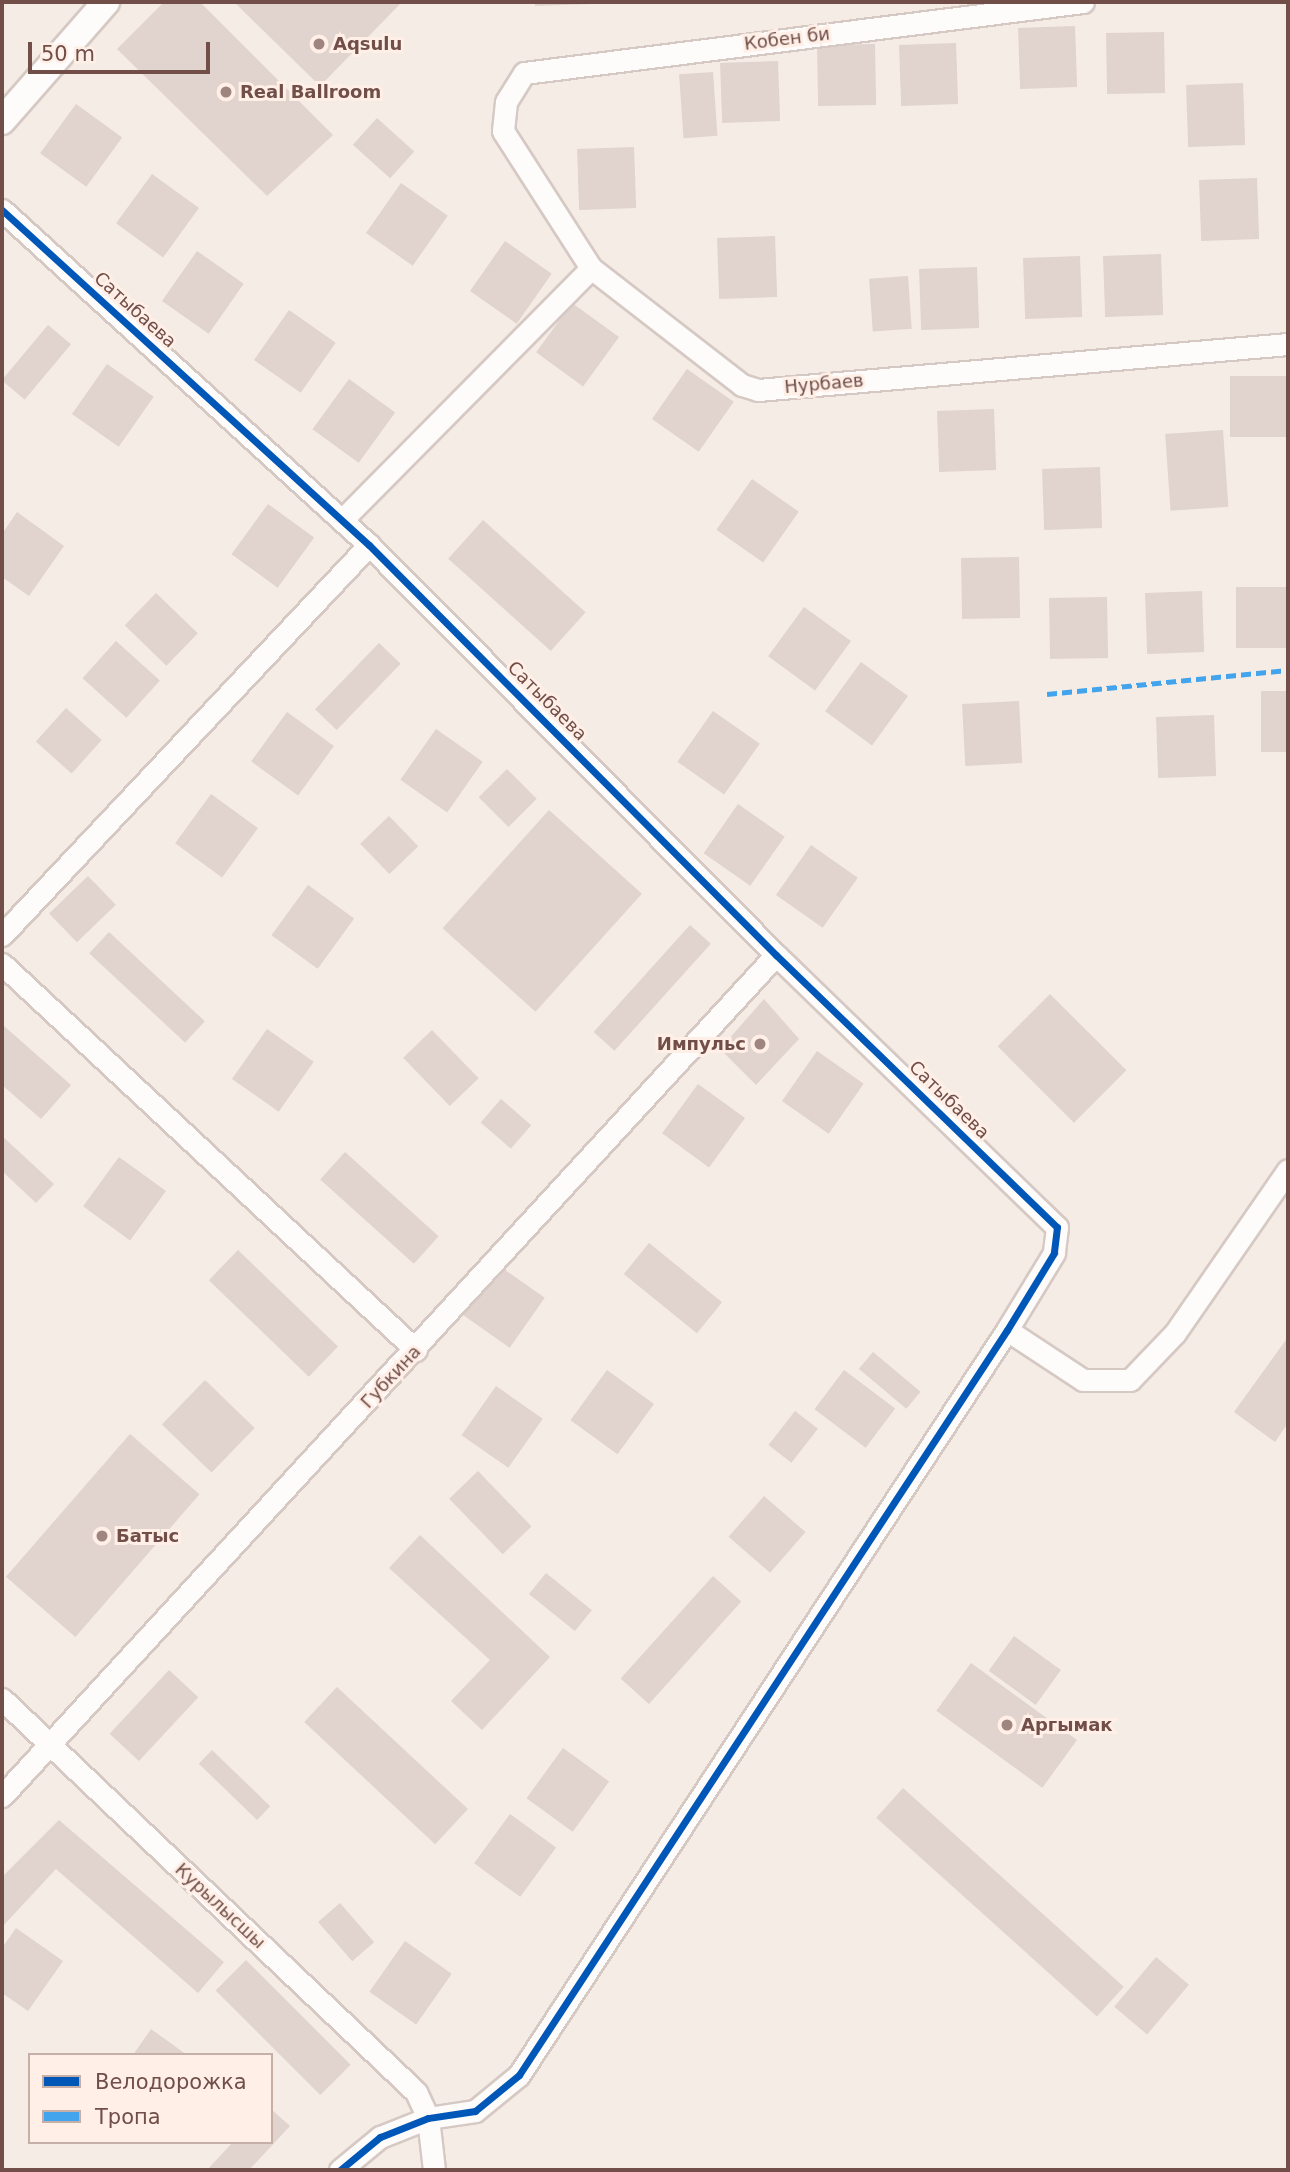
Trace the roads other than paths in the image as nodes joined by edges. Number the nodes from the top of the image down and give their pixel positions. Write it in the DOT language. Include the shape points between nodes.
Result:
graph roads {
  1 [pos="106,2"];
  2 [pos="1083,2"];
  3 [pos="506,102"];
  4 [pos="2,121"];
  5 [pos="2,210"];
  6 [pos="591,268"];
  7 [pos="1288,344"];
  8 [pos="342,520"];
  9 [pos="369,545"];
  10 [pos="2,935"];
  11 [pos="776,955"];
  12 [pos="2,964"];
  13 [pos="1288,1170"];
  14 [pos="1007,1330"];
  15 [pos="416,1350"];
  16 [pos="2,1699"];
  17 [pos="50,1745"];
  18 [pos="2,1796"];
  19 [pos="429,2118"];
  20 [pos="340,2170"];
  21 [pos="435,2170"];
  1 -- 4 [label="street"];
  2 -- 3 [label="street, Кобен би" via="524,73"];
  3 -- 6 [label="street, Нурбаев" via="503,131"];
  5 -- 8 [label="street, Сатыбаева"];
  6 -- 7 [label="street, Нурбаев" via="742,385 758,390"];
  6 -- 8 [label="street"];
  8 -- 9 [label="street, Сатыбаева"];
  9 -- 10 [label="street"];
  9 -- 11 [label="street, Сатыбаева"];
  11 -- 14 [label="street, Сатыбаева" via="1057,1227 1054,1253"];
  11 -- 15 [label="street, Губкина"];
  12 -- 15 [label="street"];
  13 -- 14 [label="street" via="1175,1333 1129,1380 1083,1380"];
  14 -- 19 [label="street" via="519,2076 475,2111"];
  15 -- 17 [label="street, Губкина"];
  16 -- 17 [label="street, Курылысшы"];
  17 -- 18 [label="street, Губкина"];
  17 -- 19 [label="street, Курылысшы" via="416,2092"];
  19 -- 20 [label="street" via="380,2137"];
  19 -- 21 [label="street"];
}
